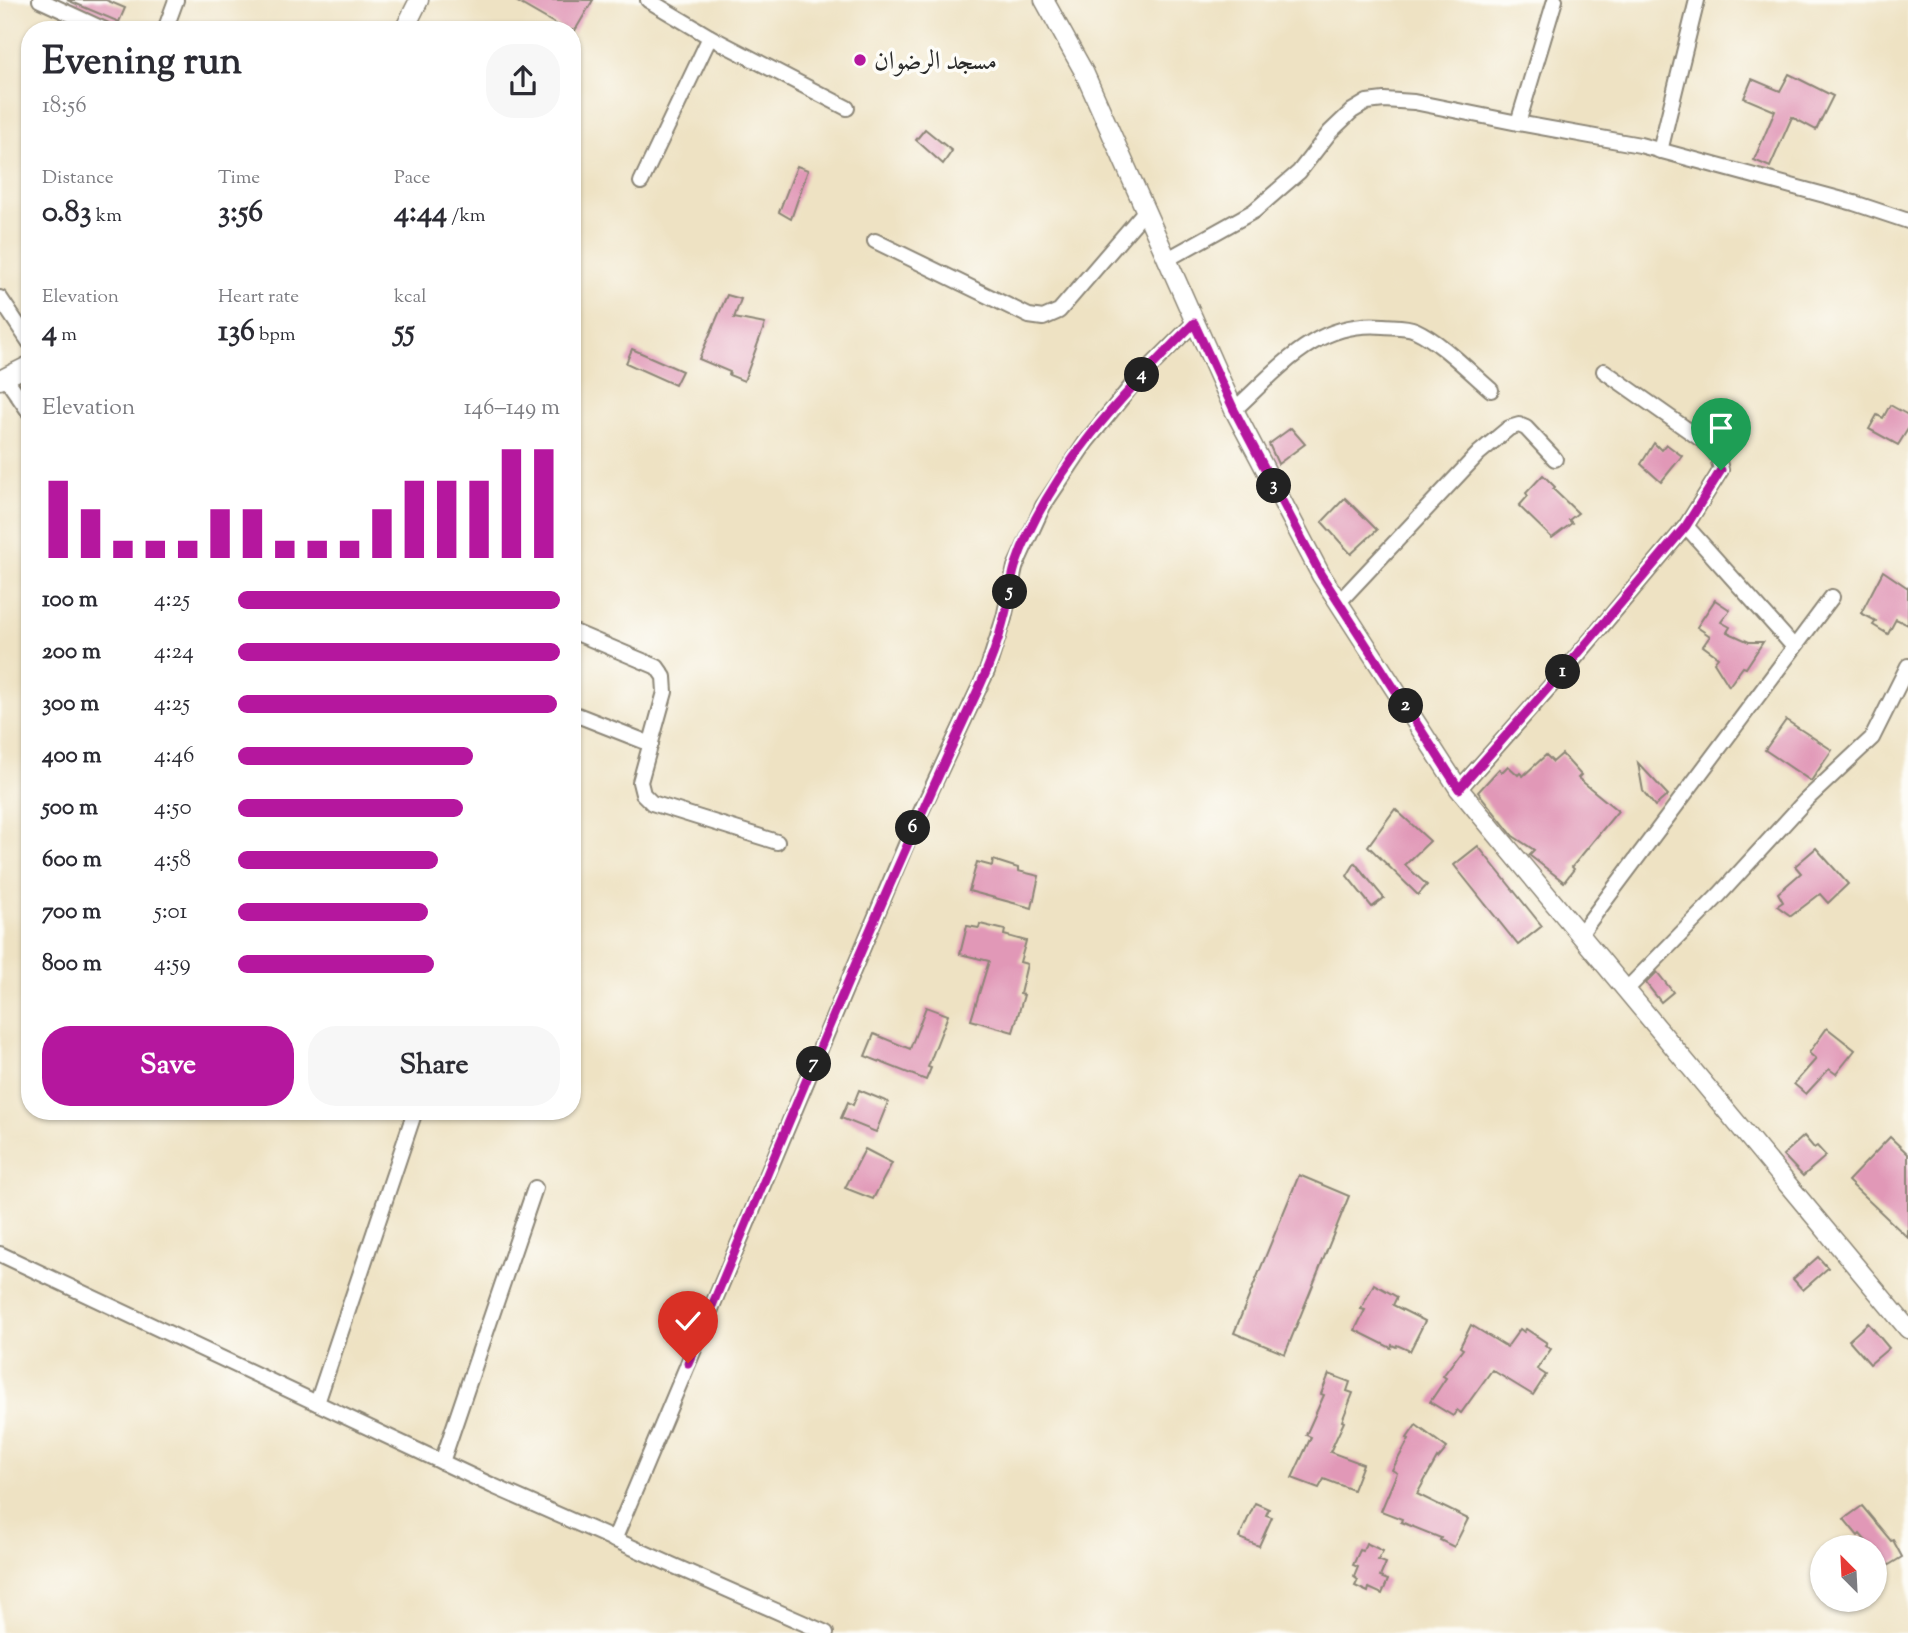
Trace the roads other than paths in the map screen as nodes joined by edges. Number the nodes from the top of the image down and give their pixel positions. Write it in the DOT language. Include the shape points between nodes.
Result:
graph roads {
  1 [pos="40,0"];
  2 [pos="176,0"];
  3 [pos="419,0"];
  4 [pos="648,0"];
  5 [pos="1044,0"];
  6 [pos="1555,0"];
  7 [pos="1697,0"];
  8 [pos="86,21"];
  9 [pos="168,21"];
  10 [pos="408,21"];
  11 [pos="710,37"];
  12 [pos="847,108"];
  13 [pos="1518,123"];
  14 [pos="1660,150"];
  15 [pos="640,182"];
  16 [pos="1145,211"];
  17 [pos="1908,221"];
  18 [pos="876,242"];
  19 [pos="1167,260"];
  20 [pos="0,298"];
  21 [pos="1194,323"];
  22 [pos="21,330"];
  23 [pos="21,370"];
  24 [pos="1604,371"];
  25 [pos="3,379"];
  26 [pos="1491,390"];
  27 [pos="21,402"];
  28 [pos="1234,410"];
  29 [pos="1555,459"];
  30 [pos="1686,526"];
  31 [pos="1832,597"];
  32 [pos="1339,602"];
  33 [pos="581,635"];
  34 [pos="1794,647"];
  35 [pos="1908,666"];
  36 [pos="581,717"];
  37 [pos="651,744"];
  38 [pos="1459,789"];
  39 [pos="777,842"];
  40 [pos="1580,933"];
  41 [pos="1626,990"];
  42 [pos="412,1120"];
  43 [pos="535,1188"];
  44 [pos="0,1254"];
  45 [pos="1908,1329"];
  46 [pos="317,1403"];
  47 [pos="442,1462"];
  48 [pos="614,1539"];
  49 [pos="826,1633"];
  1 -- 8 [label="street"];
  2 -- 9 [label="street"];
  3 -- 10 [label="street"];
  4 -- 11 [label="street"];
  5 -- 16 [label="street" via="1084,72"];
  6 -- 13 [label="street"];
  7 -- 14 [label="street"];
  11 -- 12 [label="street"];
  11 -- 15 [label="street"];
  13 -- 14 [label="street"];
  13 -- 19 [label="street" via="1415,102 1367,102 1330,132 1299,172 1254,211"];
  14 -- 17 [label="street"];
  16 -- 18 [label="street" via="1059,311 1043,318 1029,316"];
  16 -- 19 [label="street"];
  19 -- 21 [label="street"];
  20 -- 22 [label="street"];
  21 -- 28 [label="street"];
  21 -- 48 [label="street" via="1134,383 1043,506 1015,567 987,671 910,835"];
  23 -- 25 [label="street"];
  24 -- 30 [label="street" via="1709,445 1718,457 1721,470"];
  25 -- 27 [label="street"];
  26 -- 28 [label="street" via="1413,328 1372,325 1340,328 1318,338"];
  28 -- 32 [label="street"];
  29 -- 32 [label="street" via="1526,428 1509,428 1479,453"];
  30 -- 34 [label="street"];
  30 -- 38 [label="street"];
  31 -- 34 [label="street"];
  32 -- 38 [label="street"];
  33 -- 37 [label="street" via="657,667 664,677 665,692"];
  34 -- 40 [label="street"];
  35 -- 41 [label="street" via="1872,738 1805,801"];
  36 -- 37 [label="street"];
  37 -- 39 [label="street" via="640,782 652,803"];
  38 -- 40 [label="street"];
  40 -- 41 [label="street"];
  41 -- 45 [label="street"];
  42 -- 46 [label="street"];
  43 -- 47 [label="street"];
  44 -- 46 [label="street"];
  46 -- 47 [label="street"];
  47 -- 48 [label="street"];
  48 -- 49 [label="street"];
}
